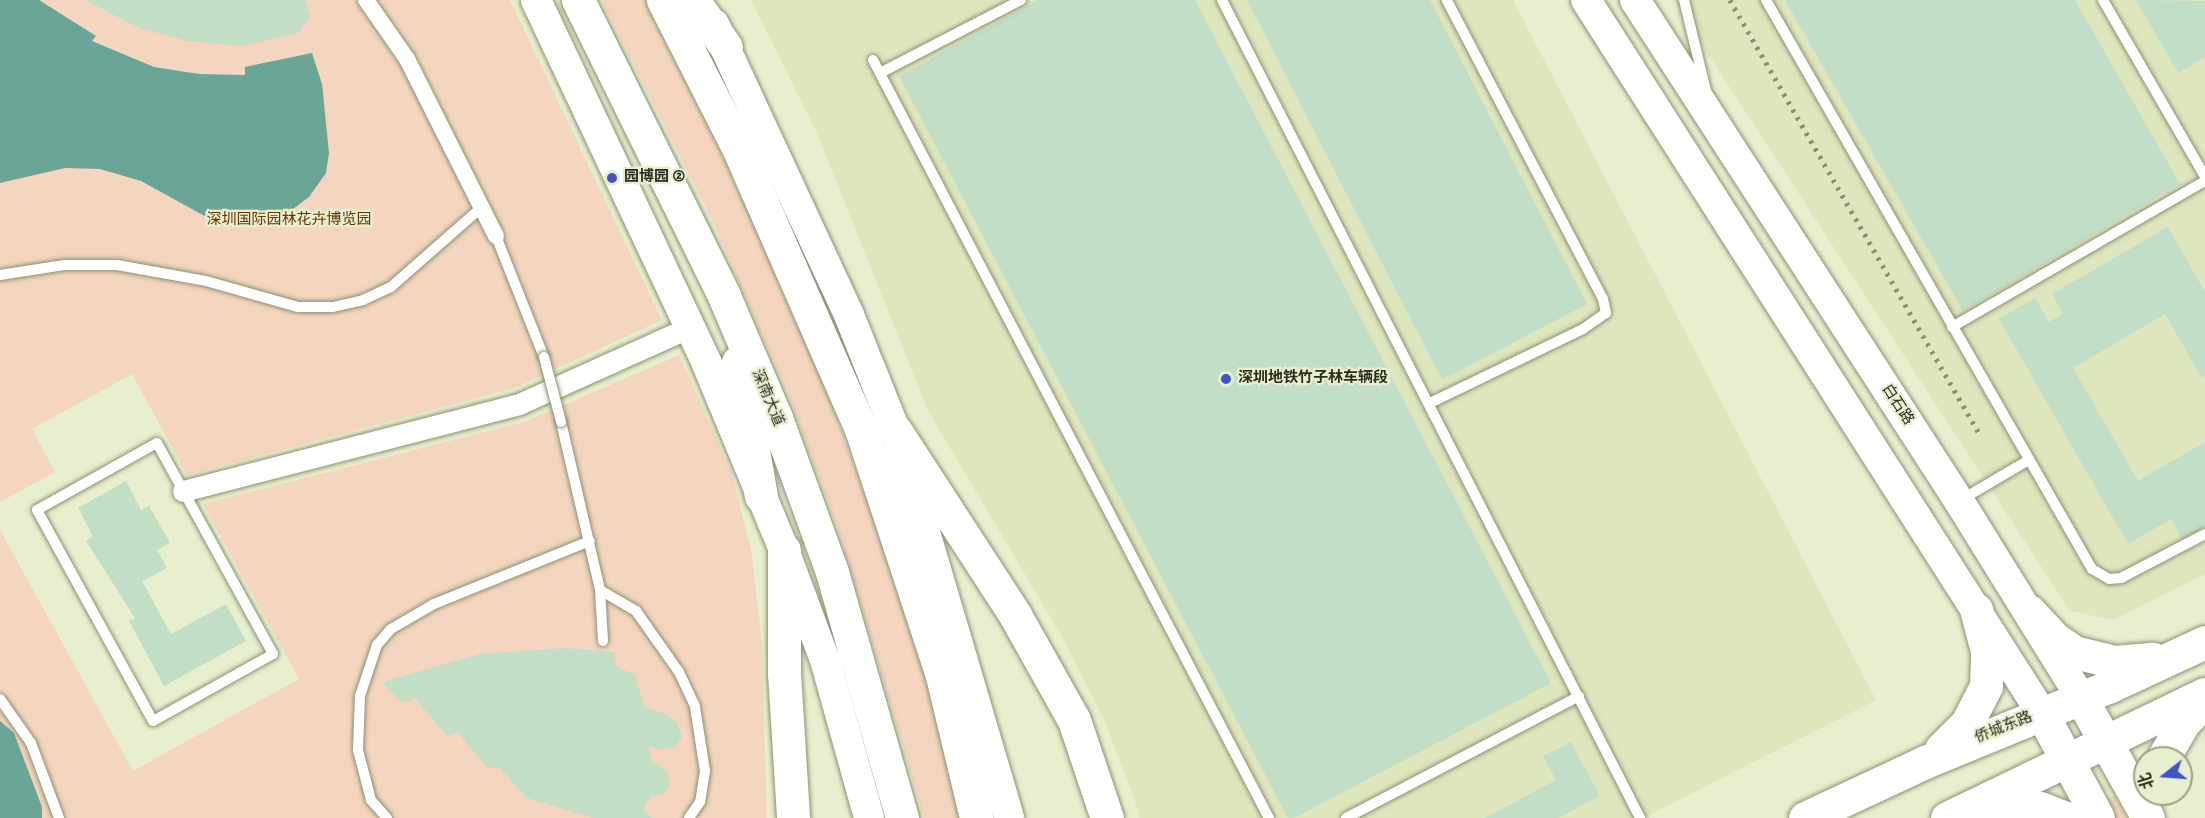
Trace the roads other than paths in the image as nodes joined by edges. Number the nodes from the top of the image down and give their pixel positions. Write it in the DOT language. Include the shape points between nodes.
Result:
graph roads {
  1 [pos="366,0"];
  2 [pos="536,0"];
  3 [pos="553,0"];
  4 [pos="578,0"];
  5 [pos="663,0"];
  6 [pos="693,0"];
  7 [pos="702,0"];
  8 [pos="1021,0"];
  9 [pos="1222,0"];
  10 [pos="1447,0"];
  11 [pos="1586,0"];
  12 [pos="1635,0"];
  13 [pos="1684,0"];
  14 [pos="1766,0"];
  15 [pos="2103,0"];
  16 [pos="726,47"];
  17 [pos="873,60"];
  18 [pos="880,73"];
  19 [pos="634,110"];
  20 [pos="1713,117"];
  21 [pos="2205,179"];
  22 [pos="482,207"];
  23 [pos="496,236"];
  24 [pos="0,275"];
  25 [pos="724,296"];
  26 [pos="690,327"];
  27 [pos="1952,327"];
  28 [pos="1430,403"];
  29 [pos="895,430"];
  30 [pos="2029,460"];
  31 [pos="183,491"];
  32 [pos="761,496"];
  33 [pos="1959,501"];
  34 [pos="2205,534"];
  35 [pos="590,541"];
  36 [pos="784,550"];
  37 [pos="600,590"];
  38 [pos="1976,609"];
  39 [pos="2029,611"];
  40 [pos="603,641"];
  41 [pos="2192,648"];
  42 [pos="2205,694"];
  43 [pos="1579,696"];
  44 [pos="2081,698"];
  45 [pos="0,699"];
  46 [pos="2205,701"];
  47 [pos="2041,712"];
  48 [pos="2106,743"];
  49 [pos="2170,746"];
  50 [pos="2068,760"];
  51 [pos="1924,762"];
  52 [pos="1949,817"];
  53 [pos="59,818"];
  54 [pos="387,818"];
  55 [pos="689,818"];
  56 [pos="793,818"];
  57 [pos="869,818"];
  58 [pos="902,818"];
  59 [pos="976,818"];
  60 [pos="1008,818"];
  61 [pos="1107,818"];
  62 [pos="1269,818"];
  63 [pos="1346,818"];
  64 [pos="1640,818"];
  65 [pos="1805,818"];
  66 [pos="2066,818"];
  67 [pos="2098,818"];
  68 [pos="2148,818"];
  1 -- 22 [label="street" via="407,59"];
  2 -- 26 [label="main road"];
  3 -- 19 [label="main road"];
  4 -- 19 [label="main road, 深南大道"];
  5 -- 59 [label="main road" via="739,150 861,429 942,676"];
  6 -- 16 [label="main road"];
  7 -- 16 [label="main road"];
  8 -- 18 [label="lane"];
  9 -- 28 [label="lane"];
  10 -- 28 [label="lane" via="1603,299 1606,313 1583,329"];
  11 -- 38 [label="main road" via="1809,355"];
  12 -- 20 [label="main road, 白石路"];
  13 -- 20 [label="lane"];
  14 -- 27 [label="lane"];
  15 -- 21 [label="lane"];
  16 -- 29 [label="main road" via="849,315"];
  17 -- 18 [label="lane"];
  18 -- 62 [label="lane"];
  19 -- 25 [label="main road, 深南大道"];
  20 -- 33 [label="main road, 白石路"];
  21 -- 27 [label="lane"];
  22 -- 23 [label="street"];
  22 -- 24 [label="lane" via="391,287 363,300 333,307 298,307 206,281 117,265 64,265"];
  23 -- 35 [label="lane, bridge" via="544,357"];
  25 -- 32 [label="main road"];
  25 -- 58 [label="main road, 深南大道" via="776,418 832,572"];
  26 -- 31 [label="street" via="519,404"];
  26 -- 32 [label="main road"];
  27 -- 30 [label="lane"];
  28 -- 43 [label="lane"];
  29 -- 60 [label="main road"];
  29 -- 61 [label="main road" via="1015,615 1074,720"];
  30 -- 33 [label="lane"];
  30 -- 34 [label="lane" via="2092,569 2100,576 2121,578"];
  31 -- 31 [label="lane" via="273,654 153,720 37,510 157,443"];
  32 -- 36 [label="main road"];
  33 -- 39 [label="main road, 白石路"];
  35 -- 37 [label="lane"];
  35 -- 54 [label="lane" via="426,608 391,629 377,645 360,696 358,750 371,800"];
  36 -- 56 [label="main road" via="784,673"];
  36 -- 57 [label="main road" via="825,660"];
  37 -- 40 [label="lane"];
  37 -- 55 [label="lane" via="636,611 679,672 695,707 705,771 700,802"];
  38 -- 47 [label="main road"];
  38 -- 51 [label="main road" via="1987,651 1986,686 1967,723"];
  39 -- 41 [label="main road" via="2054,638 2091,658 2115,663"];
  39 -- 44 [label="main road, 白石路"];
  41 -- 44 [label="main road, 侨城东路"];
  42 -- 48 [label="main road"];
  43 -- 63 [label="lane"];
  43 -- 64 [label="lane"];
  44 -- 47 [label="main road, 侨城东路"];
  44 -- 48 [label="main road, 白石路"];
  45 -- 53 [label="lane" via="31,743"];
  46 -- 49 [label="main road" via="2184,722"];
  47 -- 50 [label="main road"];
  47 -- 51 [label="main road, 侨城东路"];
  48 -- 50 [label="main road"];
  48 -- 68 [label="main road, 白石路"];
  50 -- 52 [label="main road"];
  50 -- 67 [label="main road"];
  51 -- 65 [label="main road, 侨城东路"];
  52 -- 66 [label="main road" via="2015,805 2040,808"];
}
